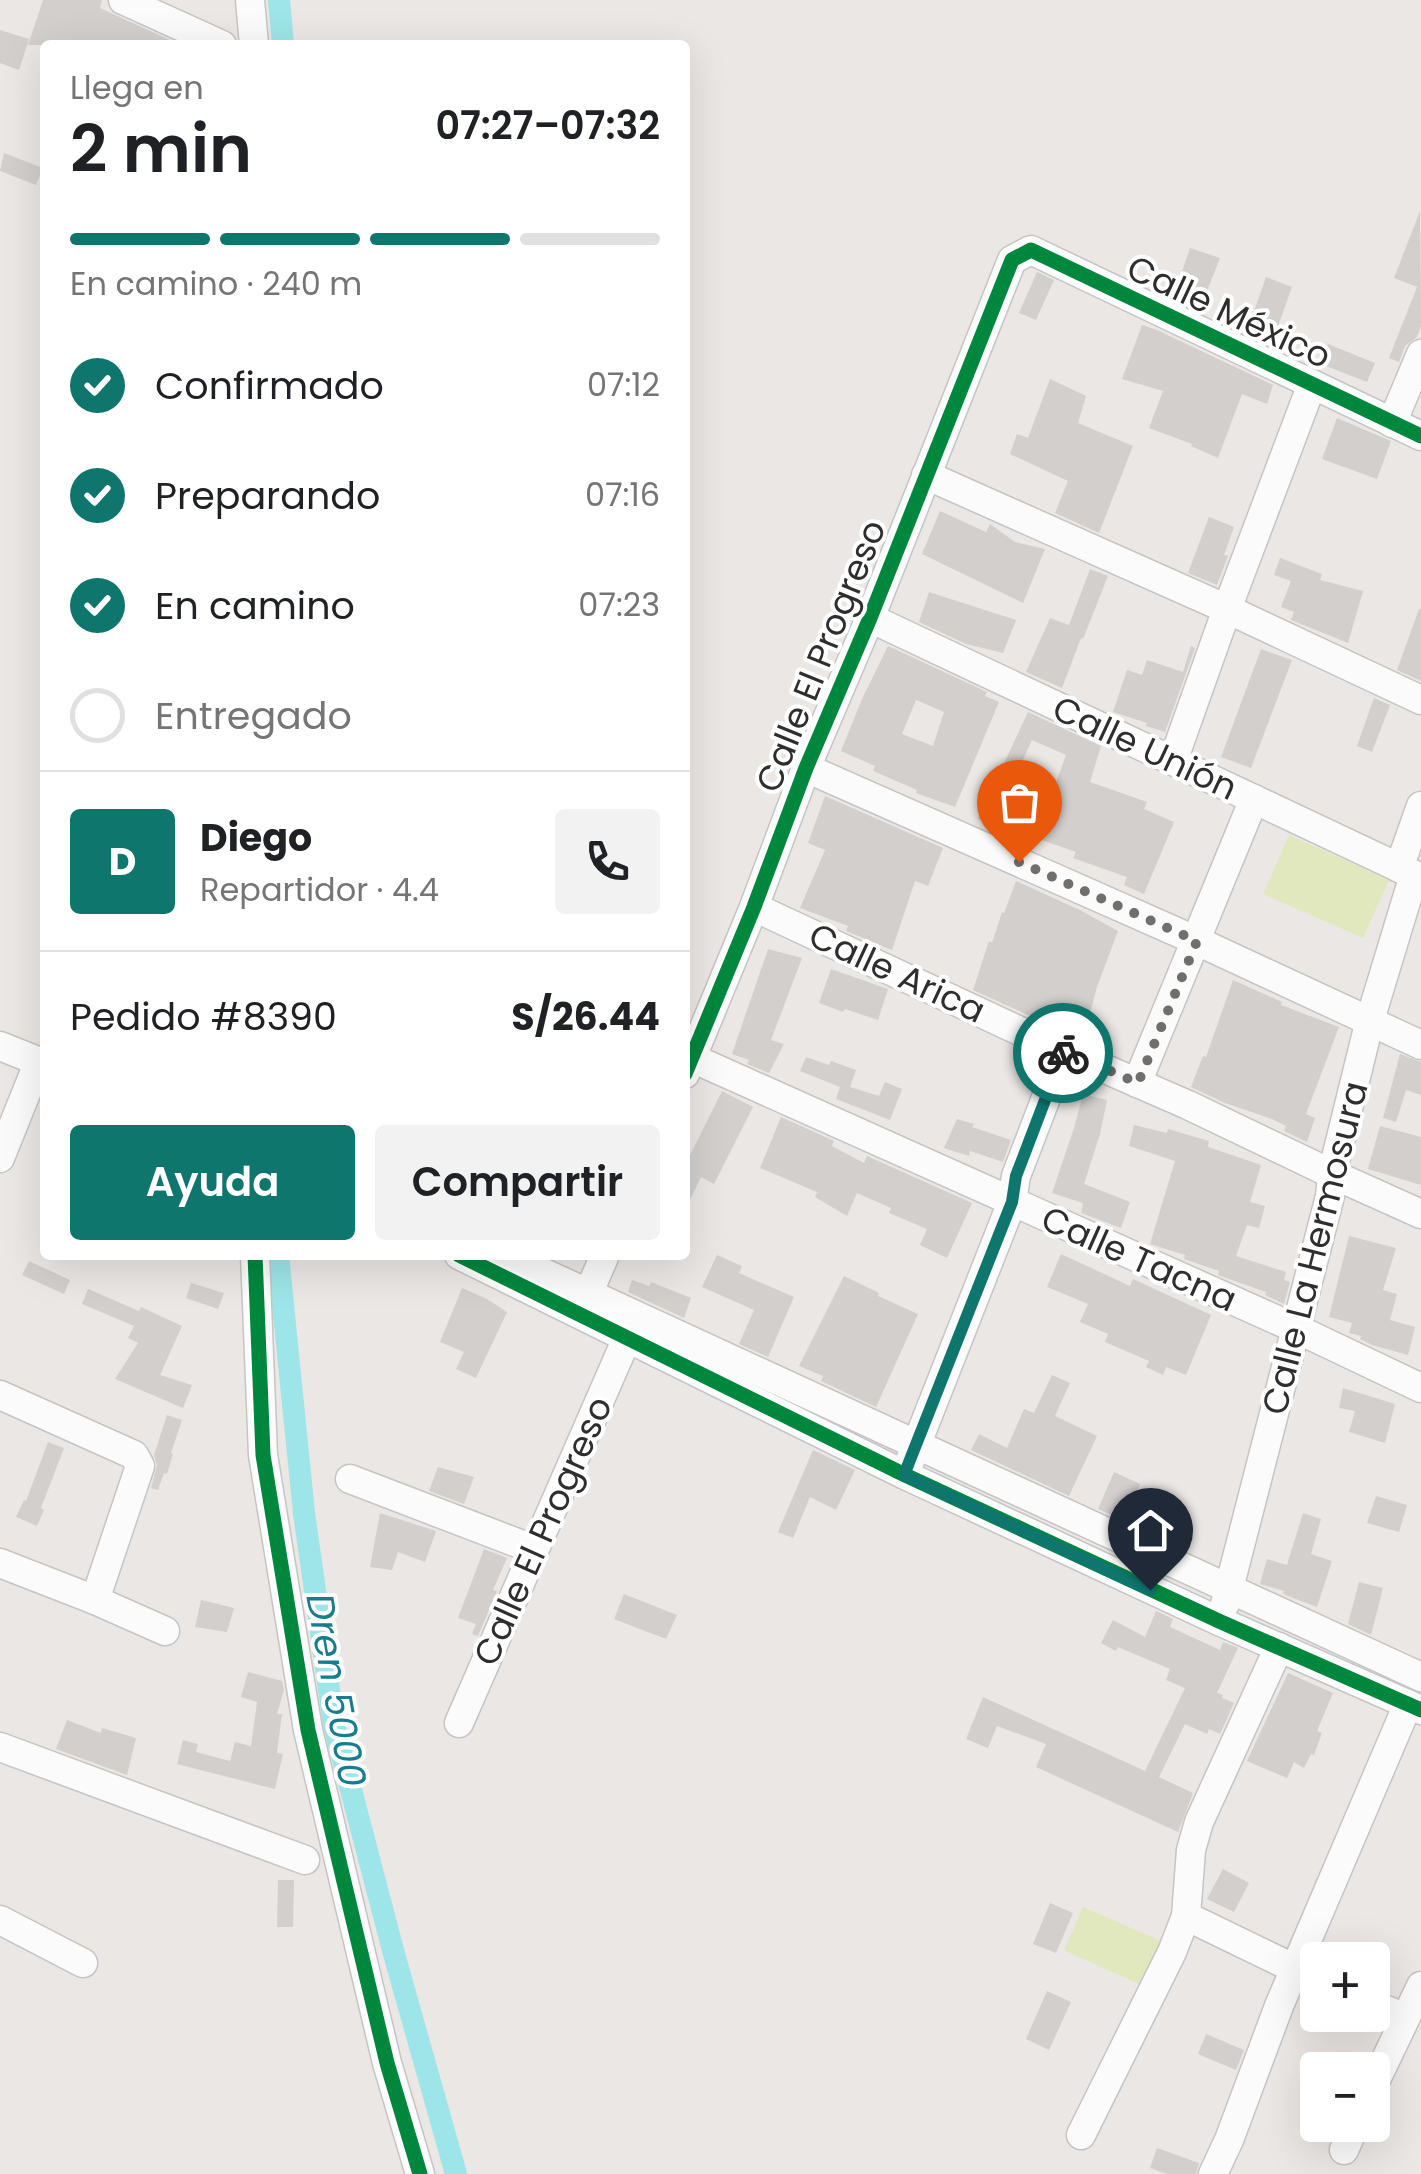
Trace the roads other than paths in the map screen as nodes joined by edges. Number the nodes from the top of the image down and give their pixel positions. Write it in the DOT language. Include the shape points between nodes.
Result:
graph roads {
  1 [pos="123,0"];
  2 [pos="250,0"];
  3 [pos="211,40"];
  4 [pos="254,40"];
  5 [pos="1012,260"];
  6 [pos="1421,354"];
  7 [pos="1312,384"];
  8 [pos="1392,422"];
  9 [pos="1421,436"];
  10 [pos="926,475"];
  11 [pos="1227,609"];
  12 [pos="870,618"];
  13 [pos="1421,700"];
  14 [pos="1173,760"];
  15 [pos="806,768"];
  16 [pos="1254,799"];
  17 [pos="1421,806"];
  18 [pos="1411,874"];
  19 [pos="754,907"];
  20 [pos="1197,941"];
  21 [pos="1370,1020"];
  22 [pos="1421,1045"];
  23 [pos="0,1046"];
  24 [pos="1064,1051"];
  25 [pos="40,1061"];
  26 [pos="690,1064"];
  27 [pos="690,1066"];
  28 [pos="40,1067"];
  29 [pos="1138,1083"];
  30 [pos="0,1158"];
  31 [pos="1332,1174"];
  32 [pos="1012,1202"];
  33 [pos="1421,1214"];
  34 [pos="255,1260"];
  35 [pos="473,1260"];
  36 [pos="513,1260"];
  37 [pos="604,1260"];
  38 [pos="584,1304"];
  39 [pos="1297,1330"];
  40 [pos="627,1338"];
  41 [pos="1421,1388"];
  42 [pos="0,1396"];
  43 [pos="916,1445"];
  44 [pos="904,1475"];
  45 [pos="350,1479"];
  46 [pos="533,1549"];
  47 [pos="0,1563"];
  48 [pos="1229,1589"];
  49 [pos="96,1600"];
  50 [pos="1221,1622"];
  51 [pos="166,1632"];
  52 [pos="1279,1648"];
  53 [pos="1421,1677"];
  54 [pos="1414,1707"];
  55 [pos="459,1723"];
  56 [pos="0,1747"];
  57 [pos="304,1860"];
  58 [pos="1186,1916"];
  59 [pos="0,1920"];
  60 [pos="1319,1942"];
  61 [pos="83,1963"];
  62 [pos="1300,1972"];
  63 [pos="1300,1985"];
  64 [pos="1421,1986"];
  65 [pos="1407,2033"];
  66 [pos="1390,2060"];
  67 [pos="1081,2135"];
  68 [pos="420,2174"];
  69 [pos="1213,2174"];
  1 -- 3 [label="street"];
  2 -- 4 [label="street"];
  5 -- 7 [label="street, Calle México" via="1031,250"];
  5 -- 10 [label="street, Calle El Progreso"];
  6 -- 8 [label="street"];
  7 -- 8 [label="street, Calle México"];
  7 -- 11 [label="street"];
  8 -- 9 [label="street, Calle México"];
  10 -- 11 [label="street"];
  10 -- 12 [label="street, Calle El Progreso"];
  11 -- 13 [label="street"];
  11 -- 14 [label="street"];
  12 -- 14 [label="street, Calle Unión"];
  12 -- 15 [label="street, Calle El Progreso"];
  14 -- 16 [label="street, Calle Unión"];
  15 -- 19 [label="street, Calle El Progreso"];
  15 -- 20 [label="street"];
  16 -- 18 [label="street, Calle Unión"];
  16 -- 20 [label="street"];
  17 -- 18 [label="street, Calle La Hermosura"];
  18 -- 21 [label="street, Calle La Hermosura"];
  19 -- 24 [label="street, Calle Arica"];
  19 -- 26 [label="street, Calle El Progreso"];
  20 -- 21 [label="street"];
  20 -- 29 [label="street"];
  21 -- 22 [label="street"];
  21 -- 31 [label="street, Calle La Hermosura"];
  23 -- 25 [label="street"];
  24 -- 29 [label="street, Calle Arica"];
  24 -- 32 [label="street"];
  27 -- 32 [label="street, Calle Tacna"];
  28 -- 30 [label="street"];
  29 -- 31 [label="street, Calle Arica"];
  31 -- 33 [label="street, Calle Arica"];
  31 -- 39 [label="street, Calle La Hermosura"];
  32 -- 39 [label="street, Calle Tacna"];
  32 -- 43 [label="street"];
  34 -- 68 [label="street" via="263,1456 308,1730"];
  35 -- 38 [label="street"];
  36 -- 38 [label="street"];
  37 -- 38 [label="street"];
  38 -- 40 [label="street"];
  38 -- 43 [label="street"];
  39 -- 41 [label="street, Calle Tacna"];
  39 -- 48 [label="street, Calle La Hermosura"];
  40 -- 44 [label="street"];
  40 -- 46 [label="street, Calle El Progreso"];
  42 -- 49 [label="street" via="134,1455 140,1466"];
  43 -- 44 [label="street"];
  43 -- 48 [label="street"];
  44 -- 50 [label="street"];
  45 -- 46 [label="street"];
  46 -- 55 [label="street, Calle El Progreso"];
  47 -- 49 [label="street"];
  48 -- 50 [label="street, Calle La Hermosura"];
  48 -- 53 [label="street"];
  49 -- 51 [label="street"];
  50 -- 52 [label="street"];
  52 -- 54 [label="street"];
  52 -- 58 [label="street" via="1199,1822"];
  54 -- 60 [label="street"];
  56 -- 57 [label="street"];
  58 -- 62 [label="street"];
  58 -- 67 [label="street"];
  59 -- 61 [label="street"];
  63 -- 69 [label="street" via="1265,2041"];
  64 -- 65 [label="street"];
  65 -- 66 [label="street"];
}
